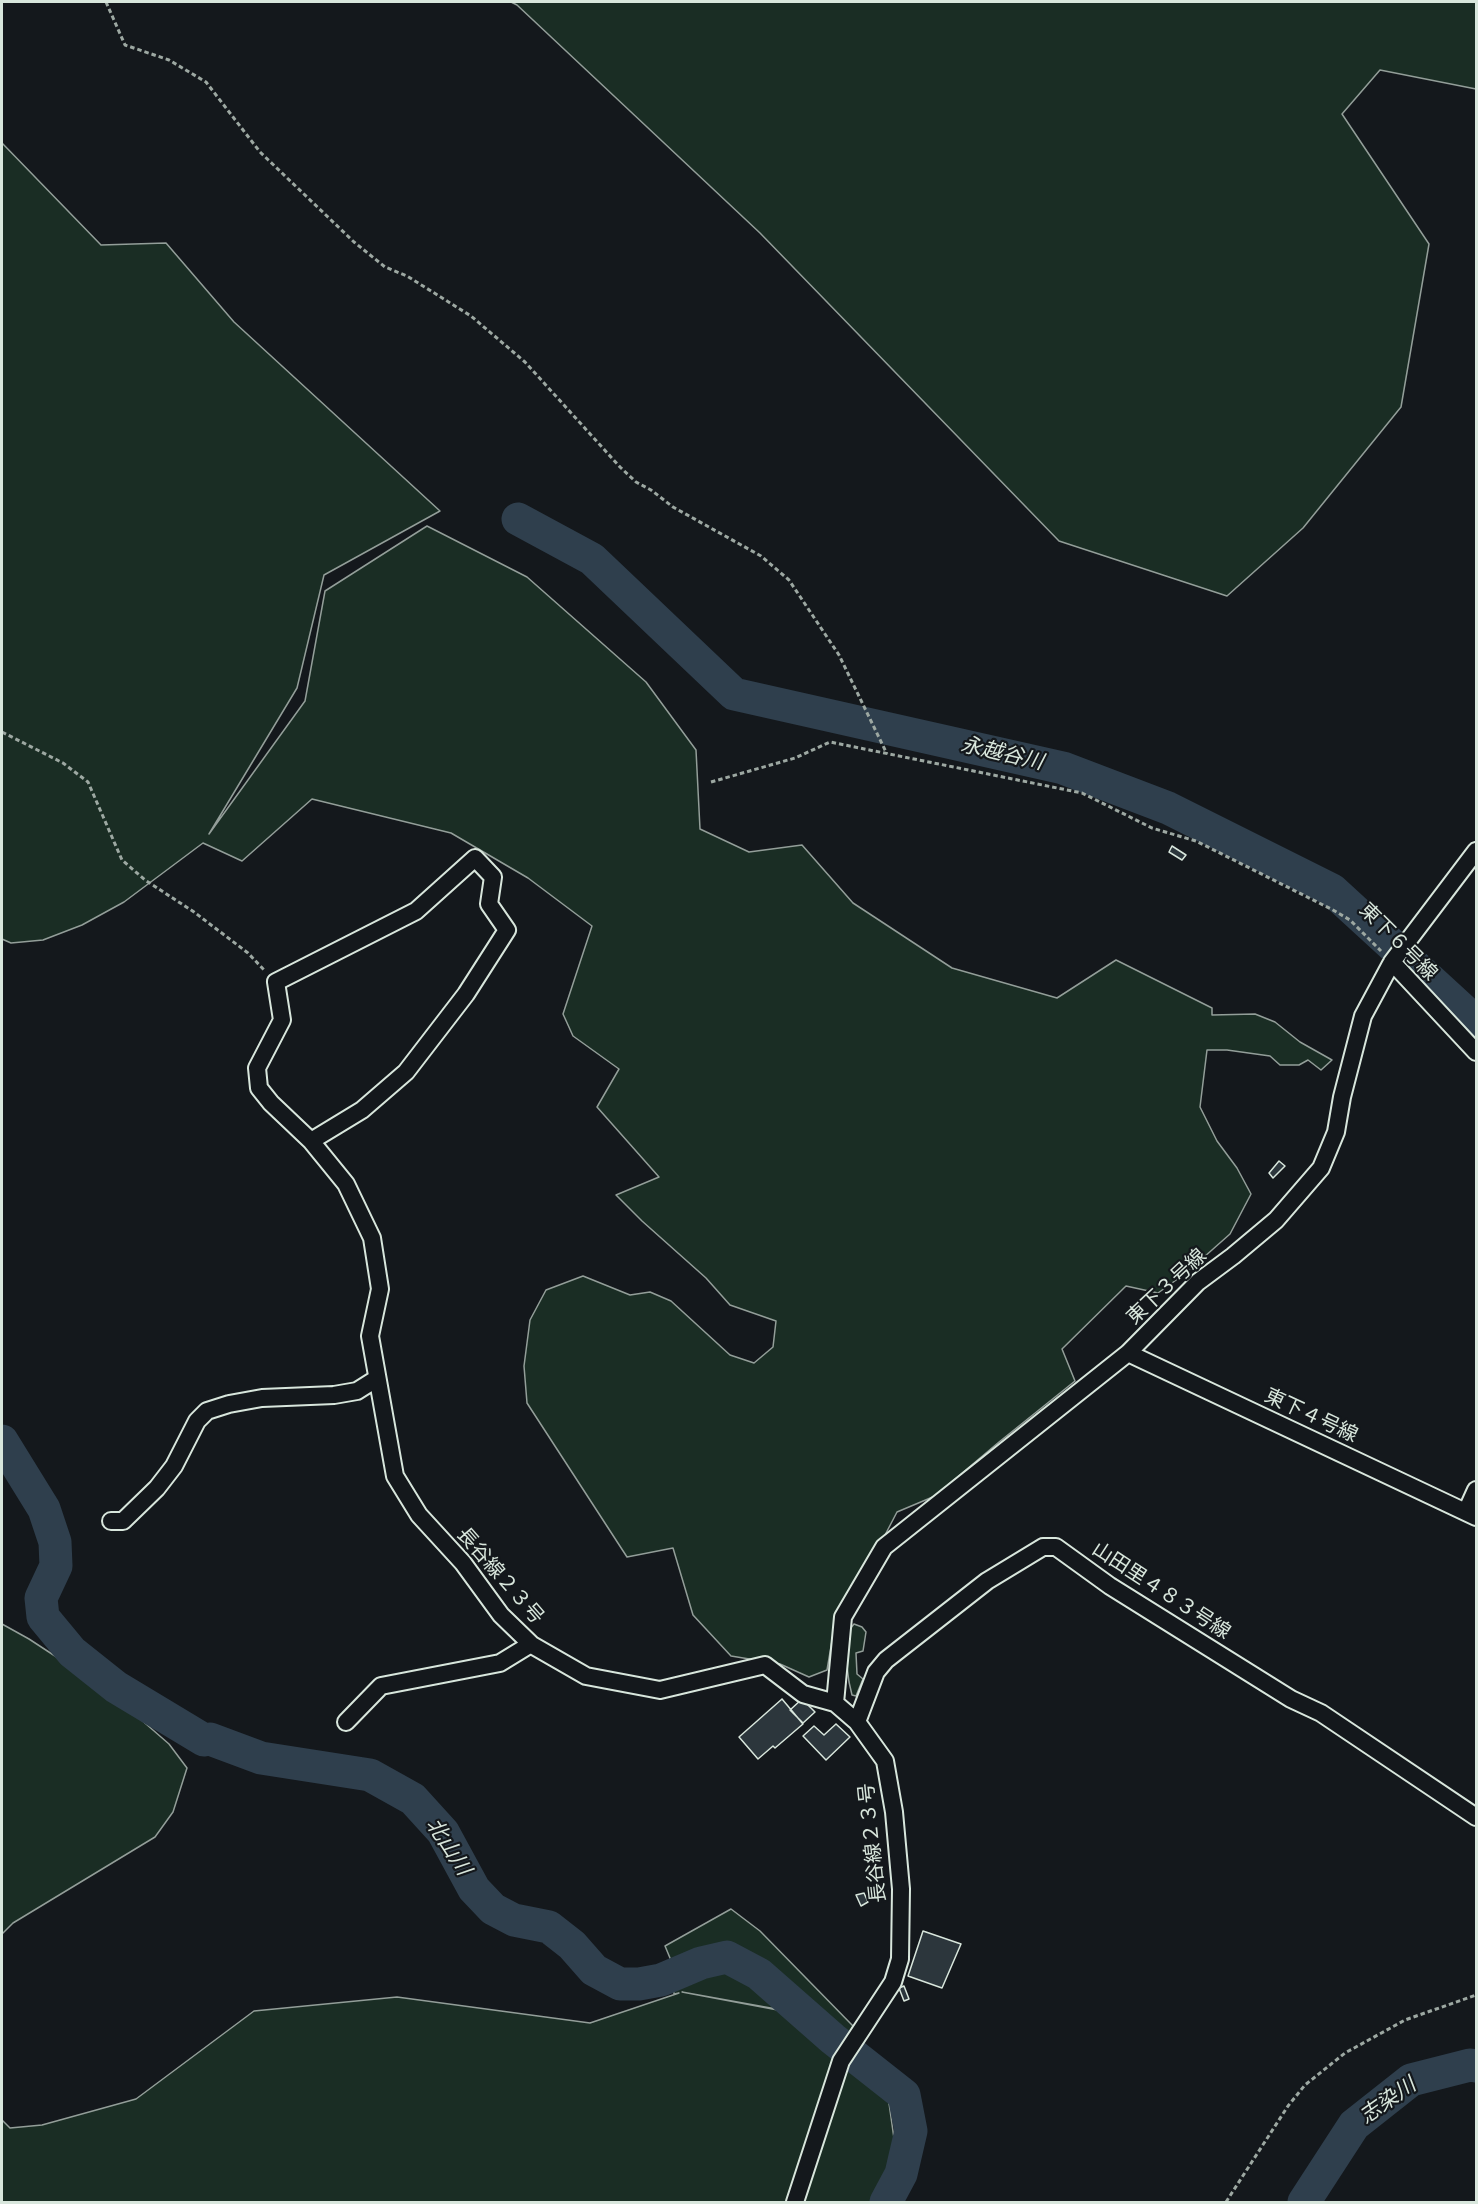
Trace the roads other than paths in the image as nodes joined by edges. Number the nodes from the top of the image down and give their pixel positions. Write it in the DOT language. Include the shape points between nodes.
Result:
graph roads {
  1 [pos="1476,851"];
  2 [pos="1392,962"];
  3 [pos="1476,1052"];
  4 [pos="311,1141"];
  5 [pos="1128,1353"];
  6 [pos="376,1379"];
  7 [pos="1476,1490"];
  8 [pos="1471,1514"];
  9 [pos="111,1521"];
  10 [pos="531,1644"];
  11 [pos="836,1703"];
  12 [pos="346,1722"];
  13 [pos="857,1722"];
  14 [pos="1476,1818"];
  15 [pos="795,2202"];
  1 -- 2 [label="street, 東下３号線"];
  2 -- 3 [label="street, 東下６号線"];
  2 -- 5 [label="street, 東下３号線" via="1363,1016 1336,1132 1321,1168 1276,1220 1198,1282"];
  4 -- 4 [label="street, 長谷線２３号" via="259,1088 257,1068 282,1020 276,982 416,911 475,858 493,877 489,904 507,930 466,994 406,1072 362,1110"];
  4 -- 6 [label="street, 長谷線２３号" via="345,1184 372,1238 380,1289 370,1336"];
  5 -- 8 [label="street, 東下４号線"];
  5 -- 11 [label="street, 東下３号線" via="884,1547 843,1617"];
  6 -- 9 [label="street" via="357,1391 262,1398 207,1411 157,1488 123,1521"];
  6 -- 10 [label="street, 長谷線２３号" via="395,1476 419,1515 463,1563 501,1615"];
  7 -- 8 [label="street"];
  10 -- 11 [label="street, 長谷線２３号" via="586,1676 660,1690 765,1665 803,1694"];
  10 -- 12 [label="street" via="500,1664 381,1686"];
  11 -- 13 [label="street, 長谷線２３号"];
  13 -- 14 [label="street, 山田里４８３号線" via="876,1672 886,1659 987,1581 1043,1547 1056,1547 1110,1586 1291,1699 1321,1713"];
  13 -- 15 [label="street, 長谷線２３号" via="885,1761 901,1889 900,1959 893,1982 842,2061"];
}
